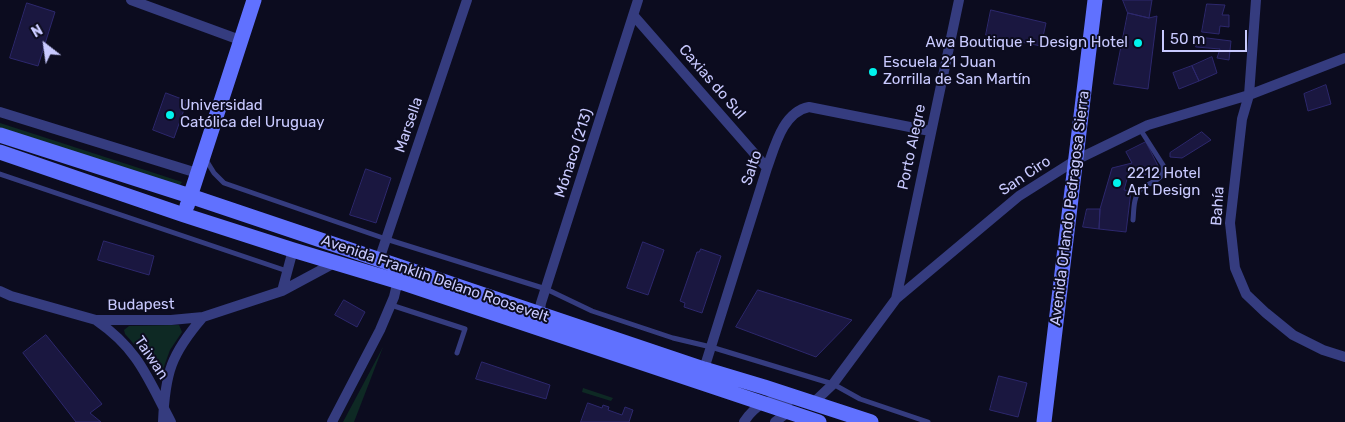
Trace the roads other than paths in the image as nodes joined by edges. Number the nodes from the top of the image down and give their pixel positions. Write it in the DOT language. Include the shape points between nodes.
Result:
graph roads {
  1 [pos="131,0"];
  2 [pos="254,0"];
  3 [pos="467,0"];
  4 [pos="638,0"];
  5 [pos="958,0"];
  6 [pos="1095,0"];
  7 [pos="1256,0"];
  8 [pos="634,16"];
  9 [pos="240,40"];
  10 [pos="1345,58"];
  11 [pos="1248,95"];
  12 [pos="0,112"];
  13 [pos="1140,129"];
  14 [pos="930,131"];
  15 [pos="0,135"];
  16 [pos="0,152"];
  17 [pos="203,155"];
  18 [pos="1076,160"];
  19 [pos="767,168"];
  20 [pos="197,173"];
  21 [pos="0,174"];
  22 [pos="190,196"];
  23 [pos="184,215"];
  24 [pos="1133,220"];
  25 [pos="386,238"];
  26 [pos="293,250"];
  27 [pos="379,260"];
  28 [pos="336,262"];
  29 [pos="287,271"];
  30 [pos="399,275"];
  31 [pos="546,289"];
  32 [pos="0,291"];
  33 [pos="282,291"];
  34 [pos="896,299"];
  35 [pos="391,304"];
  36 [pos="539,314"];
  37 [pos="203,317"];
  38 [pos="96,320"];
  39 [pos="711,347"];
  40 [pos="457,353"];
  41 [pos="1345,357"];
  42 [pos="704,370"];
  43 [pos="833,384"];
  44 [pos="814,403"];
  45 [pos="763,404"];
  46 [pos="164,406"];
  47 [pos="831,409"];
  48 [pos="788,412"];
  49 [pos="1045,420"];
  50 [pos="163,422"];
  51 [pos="171,422"];
  52 [pos="332,422"];
  53 [pos="744,422"];
  54 [pos="775,422"];
  55 [pos="819,422"];
  56 [pos="871,422"];
  57 [pos="928,422"];
  1 -- 9 [label="street"];
  2 -- 9 [label="main road"];
  3 -- 25 [label="street, Marsella"];
  4 -- 8 [label="street, Mónaco (213)"];
  5 -- 14 [label="street, Porto Alegre"];
  6 -- 18 [label="main road, Avenida Orlando Pedragosa Sierra"];
  7 -- 11 [label="street, Bahía"];
  8 -- 19 [label="street, Caxias do Sul"];
  8 -- 31 [label="street, Mónaco (213)"];
  9 -- 17 [label="main road"];
  10 -- 11 [label="street, San Ciro"];
  11 -- 13 [label="street, San Ciro"];
  11 -- 41 [label="street, Bahía" via="1242,119 1230,223 1235,268 1246,294 1292,335"];
  12 -- 20 [label="street"];
  13 -- 18 [label="street, San Ciro"];
  13 -- 24 [label="lane" via="1164,170 1161,177 1140,190 1134,202"];
  14 -- 19 [label="street, Salto" via="809,107 800,109 788,120"];
  14 -- 34 [label="street, Porto Alegre"];
  15 -- 22 [label="main road, Avenida Franklin Delano Roosevelt"];
  16 -- 23 [label="main road, Avenida Franklin Delano Roosevelt"];
  17 -- 20 [label="main road"];
  17 -- 25 [label="lane, Avenida Franklin Delano Roosevelt" via="224,183"];
  18 -- 34 [label="street, San Ciro" via="1019,196"];
  18 -- 49 [label="main road, Avenida Orlando Pedragosa Sierra"];
  19 -- 39 [label="street, Salto"];
  20 -- 22 [label="main road"];
  21 -- 29 [label="lane"];
  22 -- 23 [label="main road"];
  22 -- 27 [label="main road, Avenida Franklin Delano Roosevelt"];
  23 -- 26 [label="main road, Avenida Franklin Delano Roosevelt"];
  25 -- 27 [label="street, Marsella"];
  25 -- 31 [label="lane, Avenida Franklin Delano Roosevelt"];
  26 -- 28 [label="main road, Avenida Franklin Delano Roosevelt"];
  26 -- 29 [label="street"];
  27 -- 30 [label="main road, Avenida Franklin Delano Roosevelt"];
  28 -- 30 [label="main road, Avenida Franklin Delano Roosevelt"];
  28 -- 33 [label="street, Budapest"];
  29 -- 33 [label="street"];
  30 -- 35 [label="street"];
  30 -- 36 [label="main road, Avenida Franklin Delano Roosevelt"];
  30 -- 45 [label="main road, Avenida Franklin Delano Roosevelt"];
  31 -- 36 [label="street, Mónaco (213)"];
  31 -- 39 [label="lane, Avenida Franklin Delano Roosevelt" via="592,311"];
  32 -- 38 [label="street, Budapest"];
  33 -- 37 [label="street, Budapest"];
  34 -- 43 [label="street, San Ciro"];
  35 -- 40 [label="lane" via="466,329"];
  35 -- 52 [label="street"];
  36 -- 42 [label="main road, Avenida Franklin Delano Roosevelt"];
  37 -- 38 [label="street, Budapest"];
  37 -- 46 [label="street" via="173,359"];
  38 -- 46 [label="street, Taiwan" via="132,352"];
  39 -- 42 [label="street, Salto"];
  39 -- 43 [label="lane, Avenida Franklin Delano Roosevelt"];
  42 -- 44 [label="main road, Avenida Franklin Delano Roosevelt"];
  43 -- 44 [label="street, San Ciro"];
  43 -- 57 [label="lane, Avenida Franklin Delano Roosevelt" via="860,399"];
  44 -- 47 [label="main road, Avenida Franklin Delano Roosevelt"];
  45 -- 47 [label="street" via="780,399 817,410"];
  45 -- 48 [label="main road, Avenida Franklin Delano Roosevelt"];
  45 -- 53 [label="street"];
  46 -- 50 [label="street"];
  46 -- 51 [label="street, Taiwan"];
  47 -- 56 [label="main road, Avenida Franklin Delano Roosevelt"];
  48 -- 54 [label="street"];
  48 -- 55 [label="main road, Avenida Franklin Delano Roosevelt"];
}
